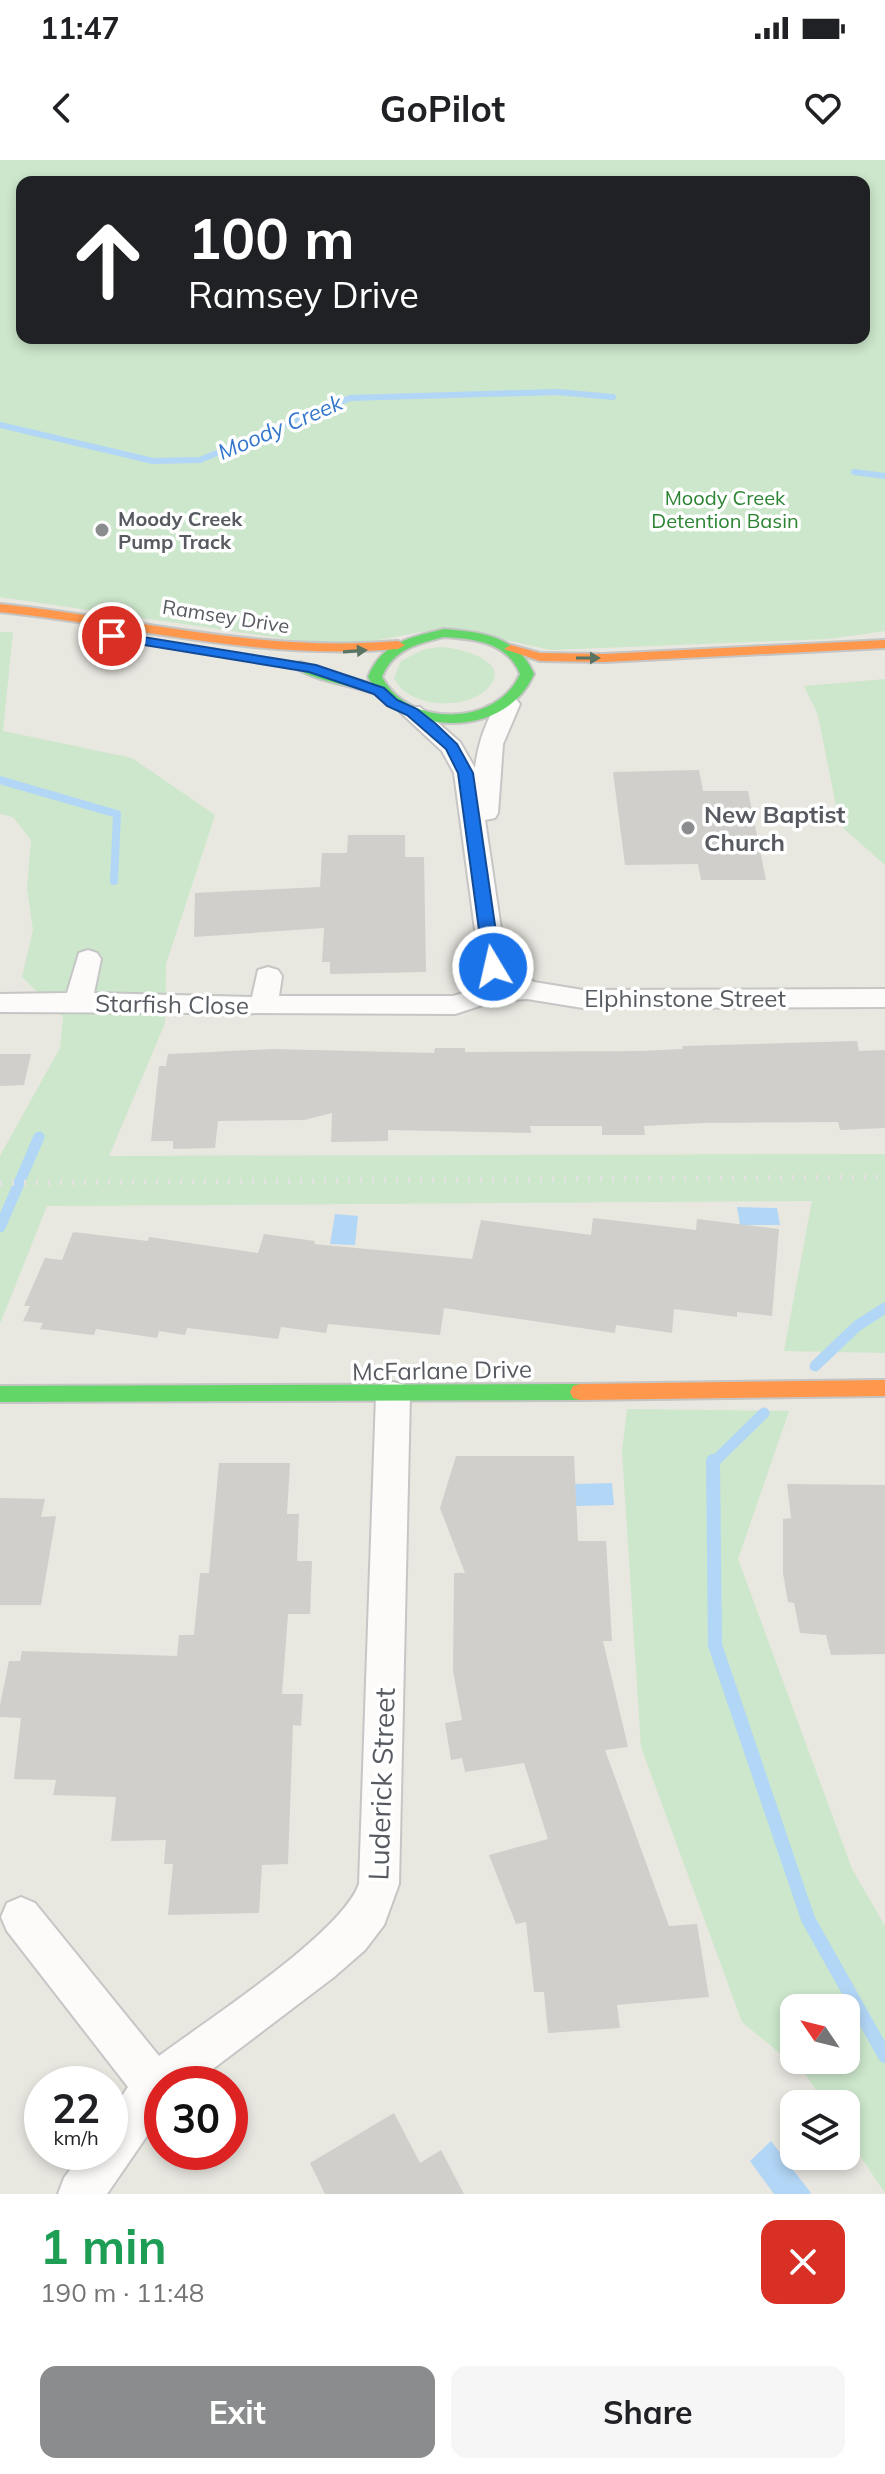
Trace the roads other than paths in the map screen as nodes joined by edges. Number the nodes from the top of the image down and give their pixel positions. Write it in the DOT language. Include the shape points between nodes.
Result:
graph roads {
  1 [pos="0,608"];
  2 [pos="0,621"];
  3 [pos="885,644"];
  4 [pos="398,645"];
  5 [pos="511,649"];
  6 [pos="885,658"];
  7 [pos="575,677"];
  8 [pos="549,683"];
  9 [pos="379,691"];
  10 [pos="515,698"];
  11 [pos="412,712"];
  12 [pos="481,883"];
  13 [pos="88,959"];
  14 [pos="493,967"];
  15 [pos="268,976"];
  16 [pos="527,990"];
  17 [pos="885,998"];
  18 [pos="475,999"];
  19 [pos="79,1002"];
  20 [pos="0,1003"];
  21 [pos="264,1006"];
  22 [pos="885,1388"];
  23 [pos="0,1394"];
  24 [pos="393,1395"];
  25 [pos="21,1917"];
  26 [pos="181,2066"];
  27 [pos="144,2072"];
  28 [pos="144,2102"];
  29 [pos="128,2126"];
  30 [pos="97,2170"];
  31 [pos="80,2194"];
  1 -- 4 [label="main road, Ramsey Drive, one-way" via="311,651 362,652"];
  2 -- 9 [label="main road, Ramsey Drive" via="311,668"];
  5 -- 3 [label="main road, one-way" via="540,657 604,658"];
  4 -- 5 [label="main road" via="444,633 481,637"];
  4 -- 9 [label="main road" via="376,666"];
  5 -- 10 [label="main road" via="527,669 527,681"];
  6 -- 7 [label="main road"];
  8 -- 10 [label="main road"];
  9 -- 11 [label="main road"];
  10 -- 11 [label="main road" via="488,713 463,718"];
  10 -- 12 [label="street" via="493,729"];
  11 -- 12 [label="street" via="452,747 466,773"];
  12 -- 14 [label="street"];
  13 -- 19 [label="street"];
  14 -- 16 [label="street, Elphinstone Street"];
  14 -- 18 [label="street"];
  15 -- 21 [label="street, Starfish Close"];
  16 -- 17 [label="street, Elphinstone Street" via="583,999"];
  16 -- 18 [label="street, Starfish Close"];
  18 -- 21 [label="street, Starfish Close" via="455,1005"];
  19 -- 20 [label="street, Starfish Close"];
  19 -- 21 [label="street, Starfish Close"];
  22 -- 24 [label="main road, McFarlane Drive"];
  23 -- 24 [label="main road, McFarlane Drive"];
  24 -- 26 [label="street, Luderick Street" via="379,1884 370,1911 350,1935"];
  25 -- 27 [label="street"];
  28 -- 29 [label="street, Luderick Street"];
  30 -- 31 [label="street, Luderick Street"];
}
